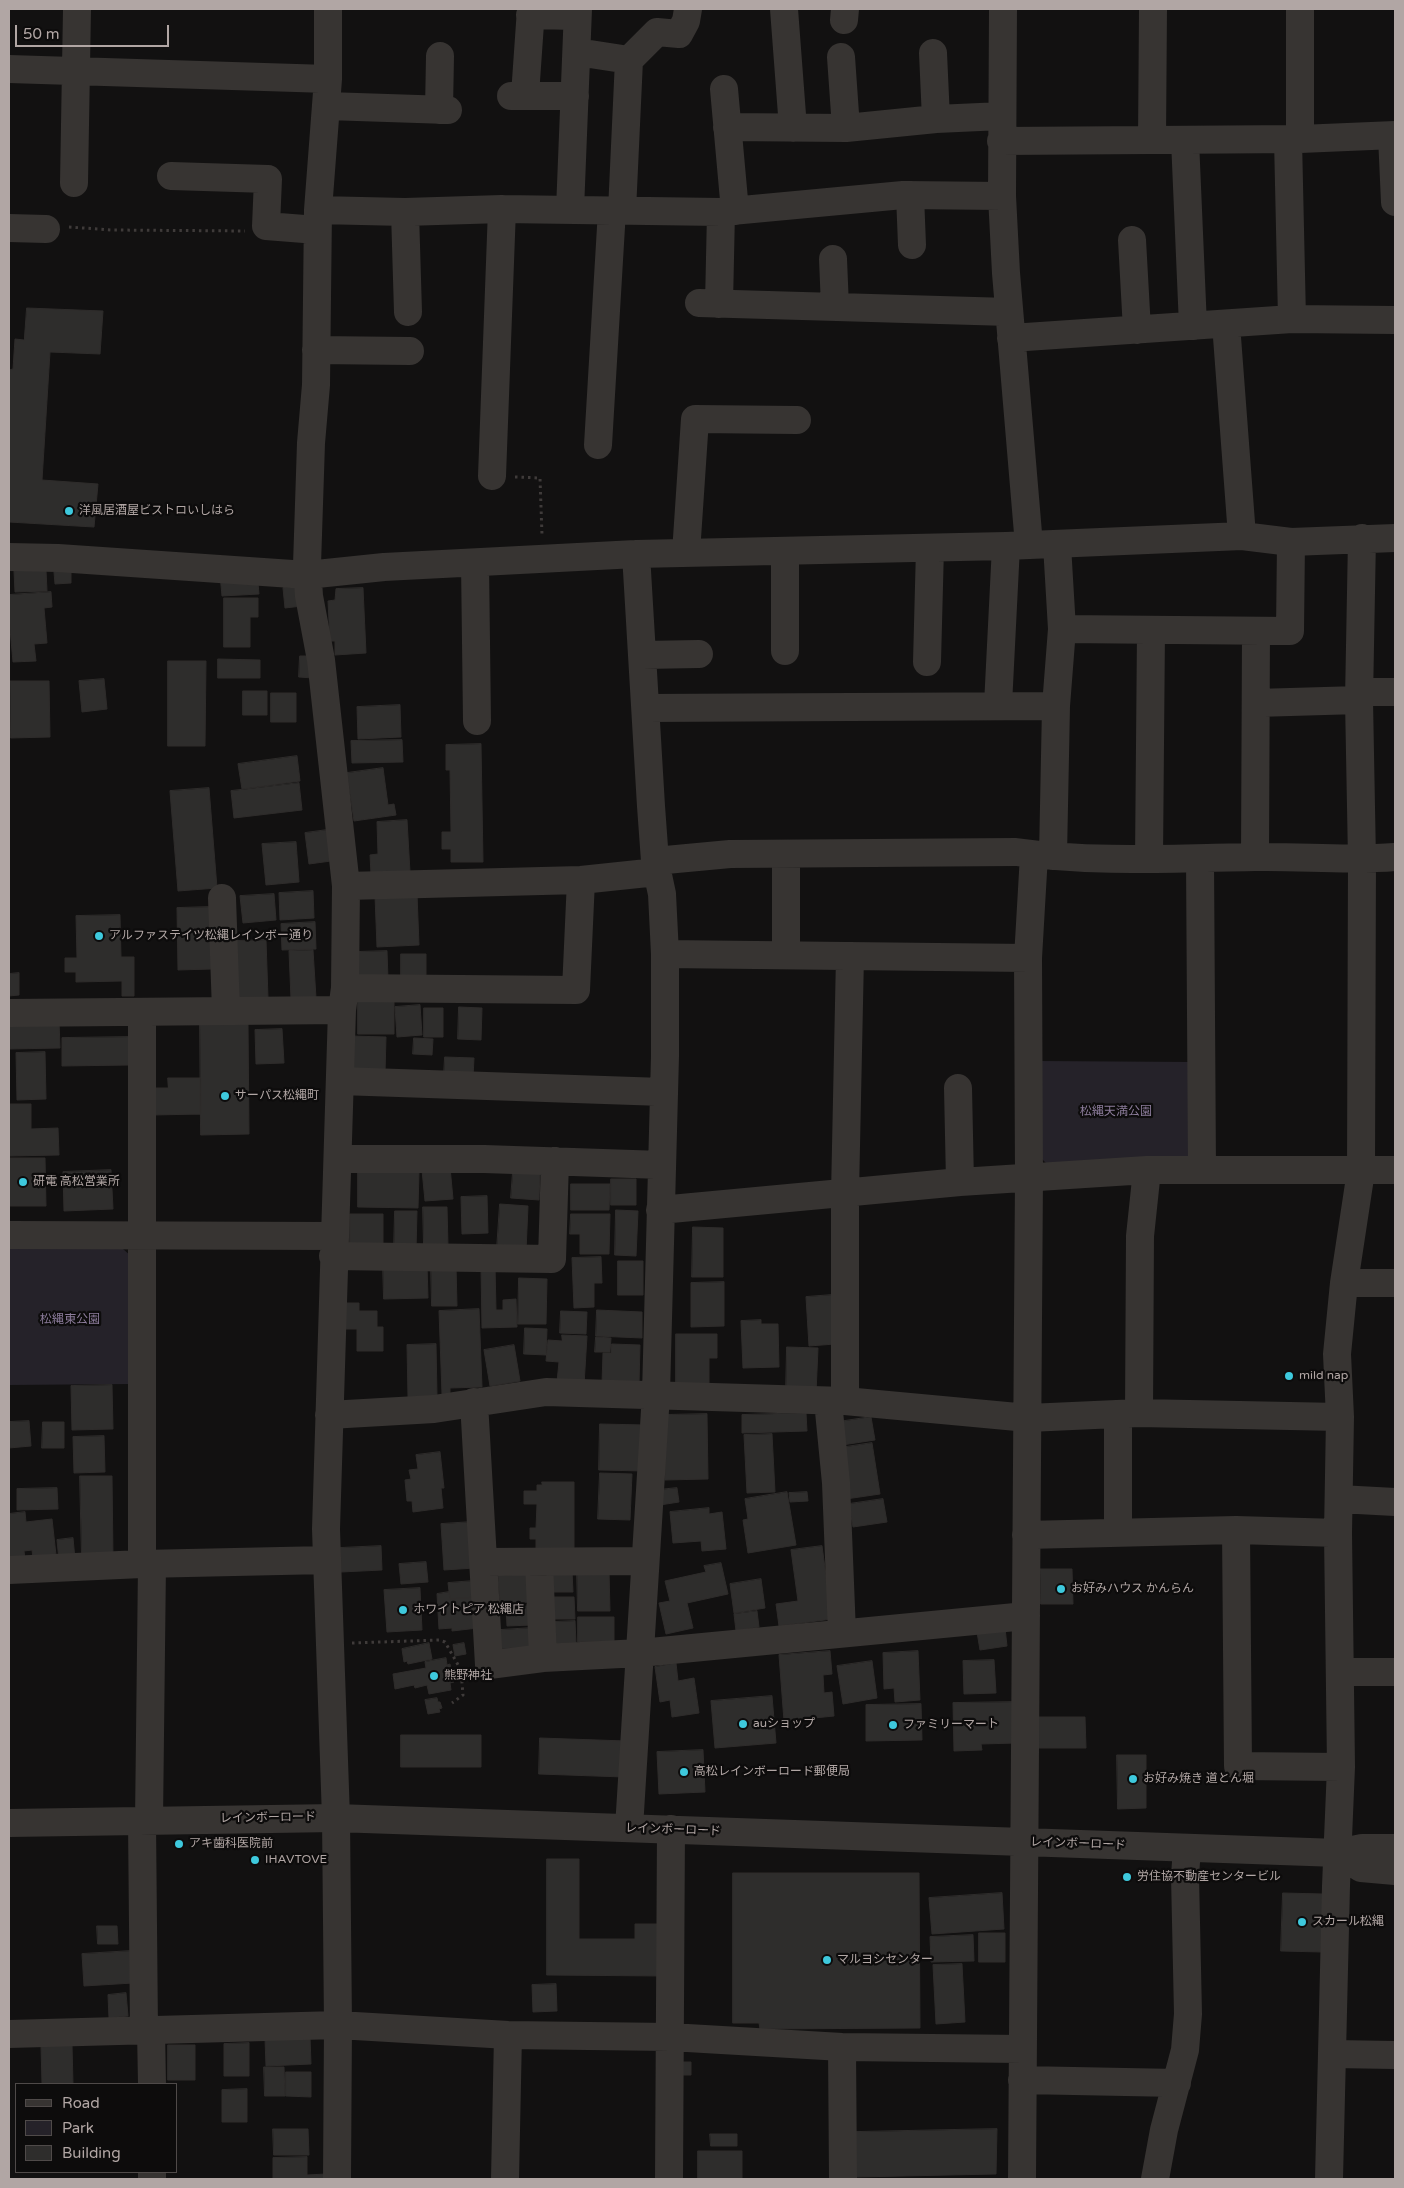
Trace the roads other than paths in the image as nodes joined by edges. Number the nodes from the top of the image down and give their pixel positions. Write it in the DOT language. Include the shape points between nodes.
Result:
graph roads {
  1 [pos="77,9"];
  2 [pos="328,9"];
  3 [pos="688,9"];
  4 [pos="784,9"];
  5 [pos="1003,9"];
  6 [pos="1152,9"];
  7 [pos="1300,9"];
  8 [pos="530,12"];
  9 [pos="578,13"];
  10 [pos="577,52"];
  11 [pos="933,53"];
  12 [pos="440,56"];
  13 [pos="841,57"];
  14 [pos="629,60"];
  15 [pos="9,69"];
  16 [pos="76,69"];
  17 [pos="328,78"];
  18 [pos="724,89"];
  19 [pos="575,96"];
  20 [pos="327,106"];
  21 [pos="936,119"];
  22 [pos="727,127"];
  23 [pos="793,128"];
  24 [pos="846,128"];
  25 [pos="1002,129"];
  26 [pos="1394,135"];
  27 [pos="1294,139"];
  28 [pos="1152,140"];
  29 [pos="1185,140"];
  30 [pos="171,177"];
  31 [pos="74,183"];
  32 [pos="910,195"];
  33 [pos="1002,196"];
  34 [pos="1395,202"];
  35 [pos="502,210"];
  36 [pos="570,210"];
  37 [pos="617,211"];
  38 [pos="405,212"];
  39 [pos="728,212"];
  40 [pos="318,220"];
  41 [pos="9,228"];
  42 [pos="46,229"];
  43 [pos="1132,240"];
  44 [pos="912,244"];
  45 [pos="833,259"];
  46 [pos="835,307"];
  47 [pos="408,312"];
  48 [pos="1292,319"];
  49 [pos="1395,320"];
  50 [pos="1226,324"];
  51 [pos="1010,325"];
  52 [pos="1193,326"];
  53 [pos="1137,330"];
  54 [pos="316,350"];
  55 [pos="410,351"];
  56 [pos="797,420"];
  57 [pos="598,445"];
  58 [pos="492,476"];
  59 [pos="1242,536"];
  60 [pos="1362,538"];
  61 [pos="1395,538"];
  62 [pos="1291,542"];
  63 [pos="1057,544"];
  64 [pos="1018,546"];
  65 [pos="930,548"];
  66 [pos="785,552"];
  67 [pos="686,553"];
  68 [pos="636,554"];
  69 [pos="9,557"];
  70 [pos="475,563"];
  71 [pos="307,575"];
  72 [pos="1062,630"];
  73 [pos="1151,630"];
  74 [pos="1256,630"];
  75 [pos="785,651"];
  76 [pos="699,654"];
  77 [pos="643,655"];
  78 [pos="927,662"];
  79 [pos="1395,692"];
  80 [pos="1360,696"];
  81 [pos="1256,703"];
  82 [pos="998,706"];
  83 [pos="1056,706"];
  84 [pos="646,708"];
  85 [pos="477,721"];
  86 [pos="786,854"];
  87 [pos="1043,856"];
  88 [pos="1256,857"];
  89 [pos="1395,857"];
  90 [pos="1149,859"];
  91 [pos="1200,860"];
  92 [pos="1362,860"];
  93 [pos="656,867"];
  94 [pos="581,880"];
  95 [pos="346,886"];
  96 [pos="222,898"];
  97 [pos="665,954"];
  98 [pos="786,955"];
  99 [pos="850,956"];
  100 [pos="1028,958"];
  101 [pos="344,999"];
  102 [pos="226,1011"];
  103 [pos="142,1012"];
  104 [pos="9,1013"];
  105 [pos="340,1081"];
  106 [pos="958,1088"];
  107 [pos="663,1092"];
  108 [pos="338,1159"];
  109 [pos="556,1161"];
  110 [pos="662,1165"];
  111 [pos="1202,1169"];
  112 [pos="1147,1170"];
  113 [pos="1395,1170"];
  114 [pos="1361,1171"];
  115 [pos="1029,1178"];
  116 [pos="960,1182"];
  117 [pos="846,1194"];
  118 [pos="660,1210"];
  119 [pos="9,1235"];
  120 [pos="142,1235"];
  121 [pos="334,1246"];
  122 [pos="1344,1283"];
  123 [pos="1395,1283"];
  124 [pos="656,1394"];
  125 [pos="837,1401"];
  126 [pos="474,1402"];
  127 [pos="1128,1414"];
  128 [pos="329,1415"];
  129 [pos="1340,1417"];
  130 [pos="1028,1418"];
  131 [pos="1339,1499"];
  132 [pos="1395,1502"];
  133 [pos="1236,1530"];
  134 [pos="1118,1533"];
  135 [pos="1338,1533"];
  136 [pos="1026,1535"];
  137 [pos="327,1560"];
  138 [pos="645,1561"];
  139 [pos="484,1562"];
  140 [pos="538,1562"];
  141 [pos="147,1564"];
  142 [pos="9,1570"];
  143 [pos="1026,1616"];
  144 [pos="842,1632"];
  145 [pos="640,1653"];
  146 [pos="543,1658"];
  147 [pos="1340,1672"];
  148 [pos="1395,1672"];
  149 [pos="1341,1767"];
  150 [pos="336,1818"];
  151 [pos="145,1821"];
  152 [pos="9,1823"];
  153 [pos="629,1828"];
  154 [pos="671,1830"];
  155 [pos="1024,1842"];
  156 [pos="1187,1848"];
  157 [pos="1395,1848"];
  158 [pos="1338,1853"];
  159 [pos="1395,1871"];
  160 [pos="338,2025"];
  161 [pos="148,2030"];
  162 [pos="9,2034"];
  163 [pos="508,2035"];
  164 [pos="670,2037"];
  165 [pos="842,2048"];
  166 [pos="1022,2049"];
  167 [pos="1333,2054"];
  168 [pos="1395,2055"];
  169 [pos="1022,2080"];
  170 [pos="152,2083"];
  171 [pos="1177,2083"];
  172 [pos="337,2179"];
  173 [pos="505,2179"];
  174 [pos="669,2179"];
  175 [pos="843,2179"];
  176 [pos="1022,2179"];
  177 [pos="1155,2179"];
  178 [pos="1329,2179"];
  1 -- 16 [label="street"];
  2 -- 17 [label="street"];
  3 -- 14 [label="street" via="679,34 657,32"];
  4 -- 23 [label="street"];
  5 -- 25 [label="street"];
  6 -- 28 [label="street"];
  7 -- 27 [label="street"];
  8 -- 9 [label="street"];
  8 -- 19 [label="street" via="518,95"];
  9 -- 10 [label="street"];
  10 -- 14 [label="street"];
  10 -- 19 [label="street"];
  11 -- 21 [label="street"];
  12 -- 20 [label="street" via="443,110"];
  13 -- 24 [label="street"];
  14 -- 37 [label="street"];
  15 -- 16 [label="street"];
  16 -- 17 [label="street"];
  16 -- 31 [label="street"];
  17 -- 20 [label="street"];
  18 -- 22 [label="street"];
  19 -- 36 [label="street"];
  20 -- 40 [label="street"];
  21 -- 24 [label="street"];
  21 -- 25 [label="street"];
  22 -- 23 [label="street"];
  22 -- 39 [label="street"];
  23 -- 24 [label="street"];
  25 -- 28 [label="street"];
  25 -- 33 [label="street"];
  26 -- 27 [label="street"];
  26 -- 34 [label="street"];
  27 -- 29 [label="street"];
  27 -- 48 [label="street"];
  28 -- 29 [label="street"];
  29 -- 52 [label="street"];
  30 -- 40 [label="street" via="268,179 266,226"];
  32 -- 33 [label="street"];
  32 -- 39 [label="street"];
  32 -- 44 [label="street"];
  33 -- 51 [label="street"];
  35 -- 36 [label="street"];
  35 -- 38 [label="street"];
  35 -- 58 [label="street"];
  36 -- 37 [label="street"];
  37 -- 39 [label="street"];
  37 -- 57 [label="street"];
  38 -- 40 [label="street"];
  38 -- 47 [label="street"];
  39 -- 46 [label="street" via="709,304"];
  40 -- 54 [label="street"];
  41 -- 42 [label="street"];
  43 -- 53 [label="street"];
  45 -- 46 [label="street"];
  46 -- 51 [label="street"];
  48 -- 49 [label="street"];
  48 -- 50 [label="street"];
  50 -- 52 [label="street"];
  50 -- 59 [label="street"];
  51 -- 53 [label="street"];
  51 -- 64 [label="street"];
  52 -- 53 [label="street"];
  54 -- 55 [label="street"];
  54 -- 71 [label="street"];
  56 -- 67 [label="street" via="695,419"];
  59 -- 62 [label="street"];
  59 -- 63 [label="street"];
  60 -- 61 [label="street"];
  60 -- 62 [label="street"];
  60 -- 80 [label="street"];
  62 -- 74 [label="street" via="1290,631"];
  63 -- 64 [label="street"];
  63 -- 72 [label="street"];
  64 -- 65 [label="street"];
  64 -- 82 [label="street"];
  65 -- 66 [label="street"];
  65 -- 78 [label="street"];
  66 -- 67 [label="street"];
  66 -- 75 [label="street"];
  67 -- 68 [label="street"];
  68 -- 70 [label="street"];
  68 -- 77 [label="street"];
  69 -- 71 [label="street"];
  70 -- 71 [label="street"];
  70 -- 85 [label="street"];
  71 -- 95 [label="street"];
  72 -- 73 [label="street"];
  72 -- 83 [label="street"];
  73 -- 74 [label="street"];
  73 -- 90 [label="street"];
  74 -- 81 [label="street"];
  76 -- 77 [label="street"];
  77 -- 84 [label="street"];
  79 -- 80 [label="street"];
  80 -- 81 [label="street"];
  80 -- 92 [label="street"];
  81 -- 88 [label="street"];
  82 -- 83 [label="street"];
  82 -- 84 [label="street"];
  83 -- 87 [label="street"];
  84 -- 93 [label="street"];
  86 -- 87 [label="street" via="1016,852"];
  86 -- 93 [label="street" via="730,854"];
  86 -- 98 [label="street"];
  87 -- 90 [label="street"];
  87 -- 100 [label="street"];
  88 -- 91 [label="street"];
  88 -- 92 [label="street"];
  89 -- 92 [label="street"];
  90 -- 91 [label="street"];
  91 -- 111 [label="street"];
  92 -- 114 [label="street"];
  93 -- 94 [label="street"];
  93 -- 97 [label="street" via="662,894"];
  94 -- 95 [label="street"];
  94 -- 101 [label="street" via="576,990"];
  95 -- 101 [label="street"];
  96 -- 102 [label="street"];
  97 -- 98 [label="street"];
  97 -- 107 [label="street"];
  98 -- 99 [label="street"];
  99 -- 100 [label="street"];
  99 -- 117 [label="street"];
  100 -- 115 [label="street"];
  101 -- 102 [label="street"];
  101 -- 105 [label="street"];
  102 -- 103 [label="street"];
  103 -- 104 [label="street"];
  103 -- 120 [label="street"];
  105 -- 107 [label="street"];
  105 -- 108 [label="street"];
  106 -- 116 [label="street"];
  107 -- 110 [label="street"];
  108 -- 109 [label="street"];
  108 -- 121 [label="street"];
  109 -- 110 [label="street"];
  109 -- 121 [label="street" via="552,1259"];
  110 -- 118 [label="street"];
  111 -- 112 [label="street"];
  111 -- 114 [label="street"];
  112 -- 115 [label="street"];
  112 -- 127 [label="street"];
  113 -- 114 [label="street"];
  114 -- 122 [label="street"];
  115 -- 116 [label="street"];
  115 -- 130 [label="street"];
  116 -- 117 [label="street"];
  117 -- 118 [label="street"];
  117 -- 125 [label="street"];
  118 -- 124 [label="street"];
  119 -- 120 [label="street"];
  120 -- 121 [label="street"];
  120 -- 141 [label="street"];
  121 -- 128 [label="street"];
  122 -- 123 [label="street"];
  122 -- 129 [label="street" via="1337,1354"];
  124 -- 125 [label="street"];
  124 -- 126 [label="street" via="546,1392"];
  124 -- 138 [label="street"];
  125 -- 130 [label="street"];
  125 -- 144 [label="street" via="836,1483"];
  126 -- 128 [label="street" via="434,1409"];
  126 -- 139 [label="street"];
  127 -- 129 [label="street"];
  127 -- 130 [label="street"];
  127 -- 134 [label="street"];
  128 -- 137 [label="street"];
  129 -- 131 [label="street"];
  130 -- 136 [label="street"];
  131 -- 132 [label="street"];
  131 -- 135 [label="street"];
  133 -- 134 [label="street"];
  133 -- 135 [label="street"];
  133 -- 149 [label="street" via="1238,1766"];
  134 -- 136 [label="street"];
  135 -- 147 [label="street"];
  136 -- 143 [label="street"];
  137 -- 141 [label="street"];
  137 -- 150 [label="street"];
  138 -- 140 [label="street"];
  138 -- 145 [label="street"];
  139 -- 140 [label="street"];
  139 -- 146 [label="street" via="489,1665"];
  140 -- 146 [label="street"];
  141 -- 142 [label="street"];
  141 -- 151 [label="street"];
  143 -- 144 [label="street"];
  143 -- 155 [label="street"];
  144 -- 145 [label="street"];
  145 -- 146 [label="street"];
  145 -- 153 [label="street"];
  147 -- 148 [label="street"];
  147 -- 149 [label="street"];
  149 -- 158 [label="street"];
  150 -- 151 [label="street, レインボーロード"];
  150 -- 153 [label="street, レインボーロード"];
  150 -- 160 [label="street"];
  151 -- 152 [label="street, レインボーロード"];
  151 -- 161 [label="street"];
  153 -- 154 [label="street, レインボーロード"];
  154 -- 155 [label="street, レインボーロード"];
  154 -- 164 [label="street"];
  155 -- 156 [label="street, レインボーロード"];
  155 -- 166 [label="street"];
  156 -- 158 [label="street, レインボーロード"];
  156 -- 171 [label="street" via="1188,2014 1185,2050"];
  157 -- 158 [label="street, レインボーロード" via="1362,1848"];
  158 -- 159 [label="street" via="1361,1868"];
  158 -- 167 [label="street"];
  160 -- 161 [label="street"];
  160 -- 163 [label="street"];
  160 -- 172 [label="street"];
  161 -- 162 [label="street"];
  161 -- 170 [label="street"];
  163 -- 164 [label="street"];
  163 -- 173 [label="street"];
  164 -- 165 [label="street"];
  164 -- 174 [label="street"];
  165 -- 166 [label="street"];
  165 -- 175 [label="street"];
  166 -- 169 [label="street"];
  167 -- 168 [label="street"];
  167 -- 178 [label="street"];
  169 -- 171 [label="street"];
  169 -- 176 [label="street"];
  171 -- 177 [label="street"];
}
